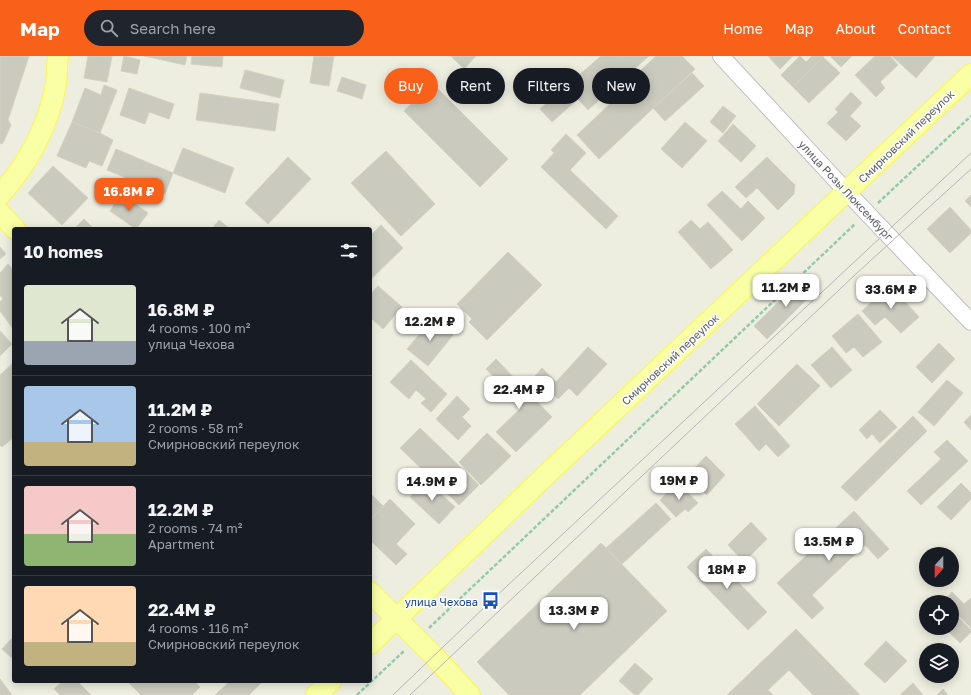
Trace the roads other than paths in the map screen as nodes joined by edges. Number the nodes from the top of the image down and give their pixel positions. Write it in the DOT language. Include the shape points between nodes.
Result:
graph roads {
  1 [pos="58,56"];
  2 [pos="721,56"];
  3 [pos="971,74"];
  4 [pos="847,192"];
  5 [pos="0,195"];
  6 [pos="0,213"];
  7 [pos="13,227"];
  8 [pos="971,322"];
  9 [pos="372,594"];
  10 [pos="396,618"];
  11 [pos="372,642"];
  12 [pos="329,683"];
  13 [pos="316,695"];
  14 [pos="470,695"];
  1 -- 5 [label="main road" via="56,84 47,119 32,152"];
  2 -- 4 [label="street, улица Розы Люксембург"];
  3 -- 4 [label="main road, Смирновский переулок"];
  4 -- 8 [label="street, улица Розы Люксембург"];
  4 -- 10 [label="main road, Смирновский переулок"];
  6 -- 7 [label="main road"];
  9 -- 10 [label="main road"];
  10 -- 11 [label="main road, Смирновский переулок"];
  10 -- 14 [label="main road"];
  12 -- 13 [label="main road"];
}
